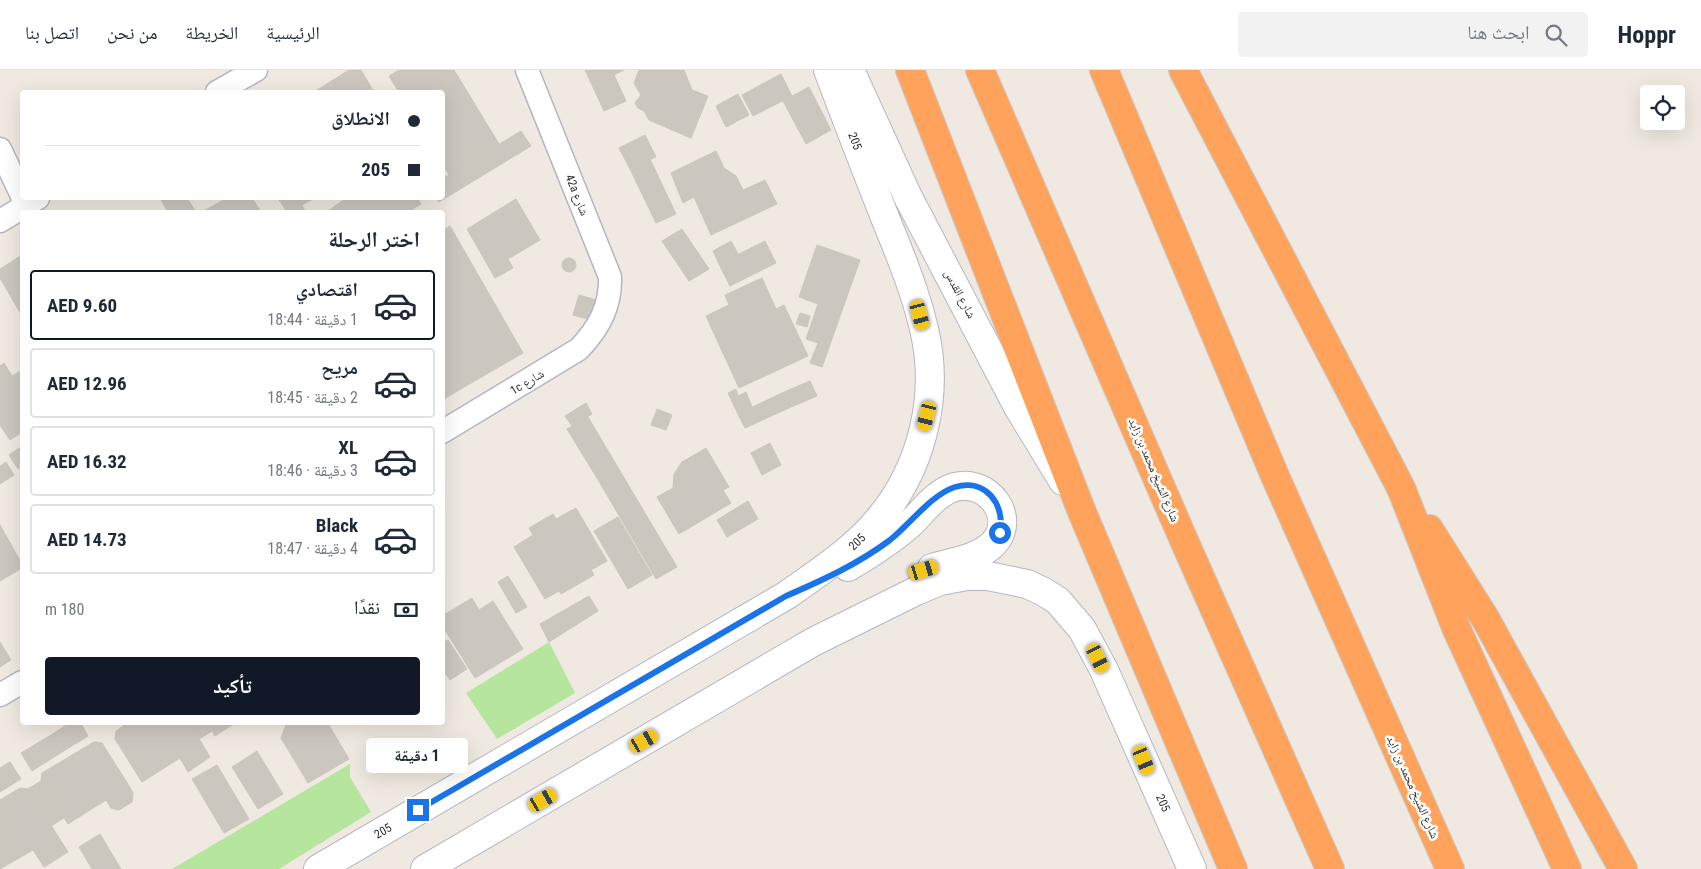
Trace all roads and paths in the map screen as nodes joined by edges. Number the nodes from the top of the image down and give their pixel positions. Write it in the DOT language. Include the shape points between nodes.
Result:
graph roads {
  1 [pos="256,70"];
  2 [pos="527,70"];
  3 [pos="828,70"];
  4 [pos="850,70"];
  5 [pos="910,70"];
  6 [pos="980,70"];
  7 [pos="1104,70"];
  8 [pos="1183,70"];
  9 [pos="221,90"];
  10 [pos="0,138"];
  11 [pos="0,149"];
  12 [pos="20,160"];
  13 [pos="20,185"];
  14 [pos="27,200"];
  15 [pos="0,220"];
  16 [pos="601,321"];
  17 [pos="445,430"];
  18 [pos="1401,488"];
  19 [pos="1082,512"];
  20 [pos="786,596"];
  21 [pos="813,642"];
  22 [pos="20,683"];
  23 [pos="0,695"];
  24 [pos="318,869"];
  25 [pos="425,869"];
  26 [pos="1192,869"];
  27 [pos="1233,869"];
  28 [pos="1330,869"];
  29 [pos="1450,869"];
  30 [pos="1567,869"];
  31 [pos="1623,869"];
  1 -- 9 [label="street"];
  2 -- 16 [label="street, 42a شارع" via="610,277 610,293"];
  3 -- 20 [label="street, 205" via="916,298 928,359 927,416 910,471 880,518 845,554"];
  4 -- 19 [label="street, شارع القدس" via="908,197 1018,407"];
  5 -- 19 [label="highway"];
  6 -- 28 [label="highway, شارع الشيخ محمد بن زايد"];
  7 -- 29 [label="highway, شارع الشيخ محمد بن زايد" via="1275,476"];
  8 -- 18 [label="highway"];
  10 -- 12 [label="street"];
  11 -- 13 [label="street"];
  14 -- 15 [label="street"];
  16 -- 17 [label="street, 1c شارع" via="591,337 564,360"];
  18 -- 30 [label="highway" via="1457,630"];
  18 -- 31 [label="highway" via="1485,618"];
  19 -- 27 [label="highway"];
  20 -- 21 [label="street" via="827,579 864,558 940,495 953,488 968,484 992,496 1002,520 1000,533 993,543 967,558 924,570 902,581"];
  20 -- 24 [label="street, 205"];
  21 -- 25 [label="street, 205"];
  21 -- 26 [label="street, 205" via="940,581 988,576 1027,584 1044,592 1070,612 1092,645"];
  22 -- 23 [label="street"];
}
